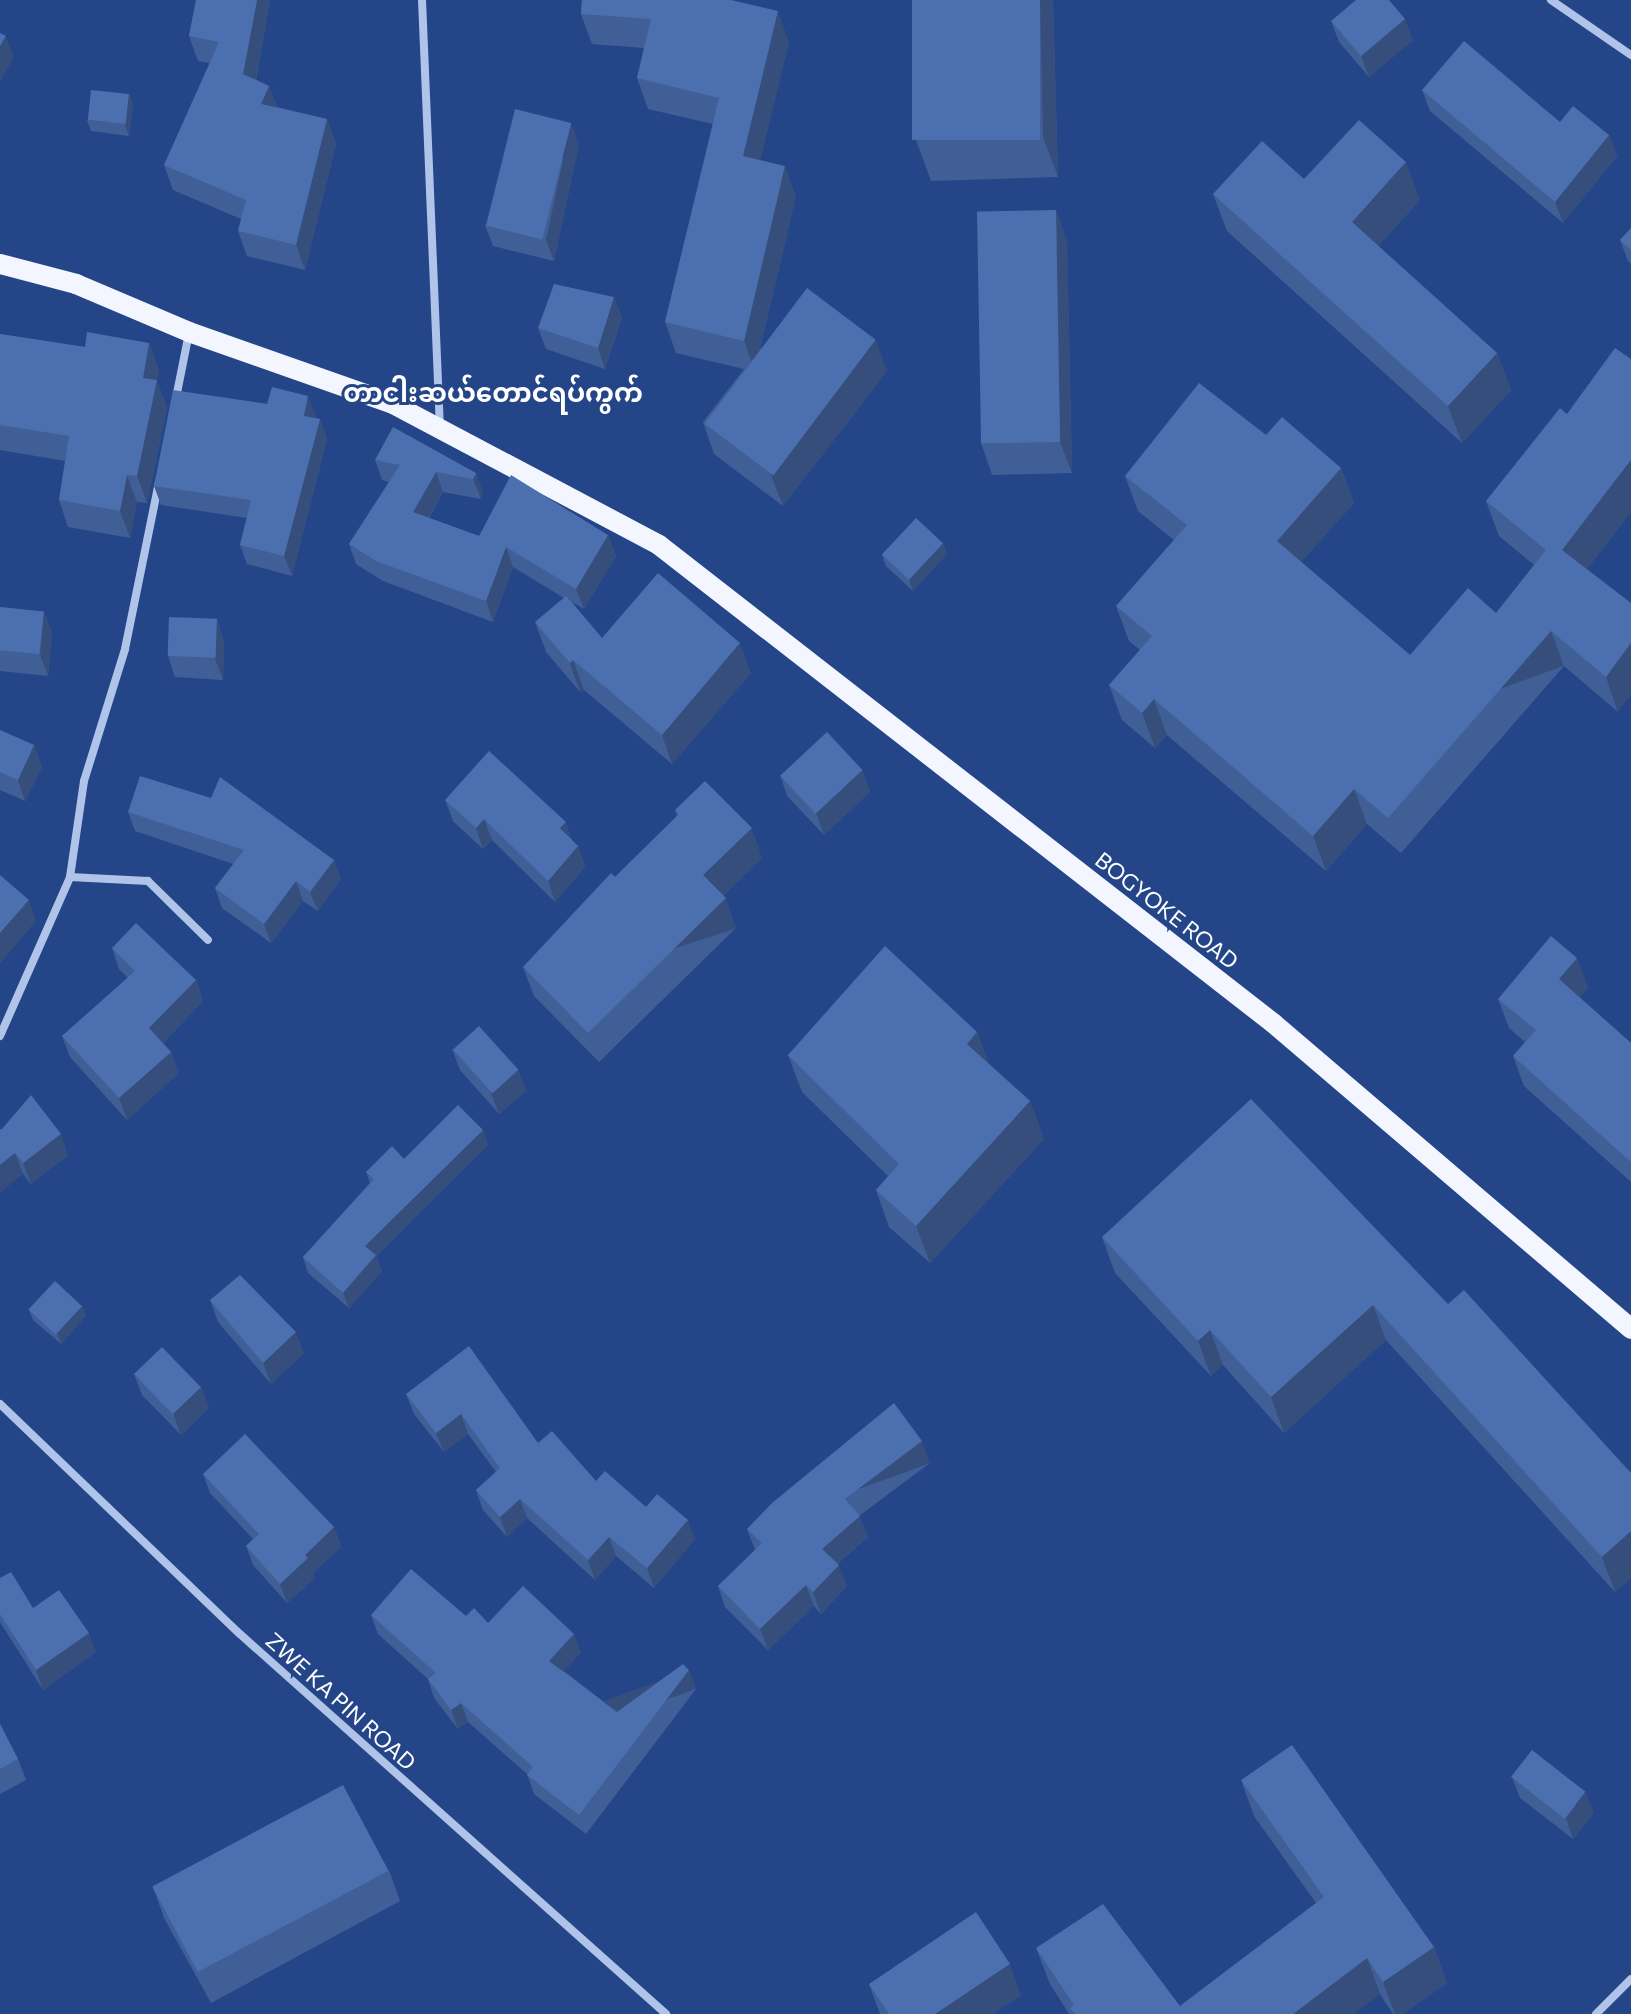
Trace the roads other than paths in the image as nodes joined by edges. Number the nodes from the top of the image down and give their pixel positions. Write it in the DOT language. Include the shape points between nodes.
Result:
graph roads {
  1 [pos="422,0"];
  2 [pos="1551,0"];
  3 [pos="1631,55"];
  4 [pos="0,264"];
  5 [pos="189,332"];
  6 [pos="174,407"];
  7 [pos="440,428"];
  8 [pos="162,468"];
  9 [pos="70,877"];
  10 [pos="208,940"];
  11 [pos="0,1036"];
  12 [pos="1631,1329"];
  13 [pos="0,1404"];
  14 [pos="1631,1979"];
  15 [pos="666,2014"];
  16 [pos="1596,2014"];
  1 -- 7 [label="street"];
  2 -- 3 [label="street"];
  4 -- 5 [label="main road, BOGYOKE ROAD" via="76,284"];
  5 -- 6 [label="street"];
  5 -- 7 [label="main road, BOGYOKE ROAD" via="393,404"];
  7 -- 12 [label="main road, BOGYOKE ROAD" via="659,545 1273,1023"];
  8 -- 9 [label="street" via="125,649 84,781"];
  9 -- 10 [label="street" via="148,881"];
  9 -- 11 [label="street"];
  13 -- 15 [label="street, ZWE KA PIN ROAD" via="240,1634"];
  14 -- 16 [label="street"];
}
